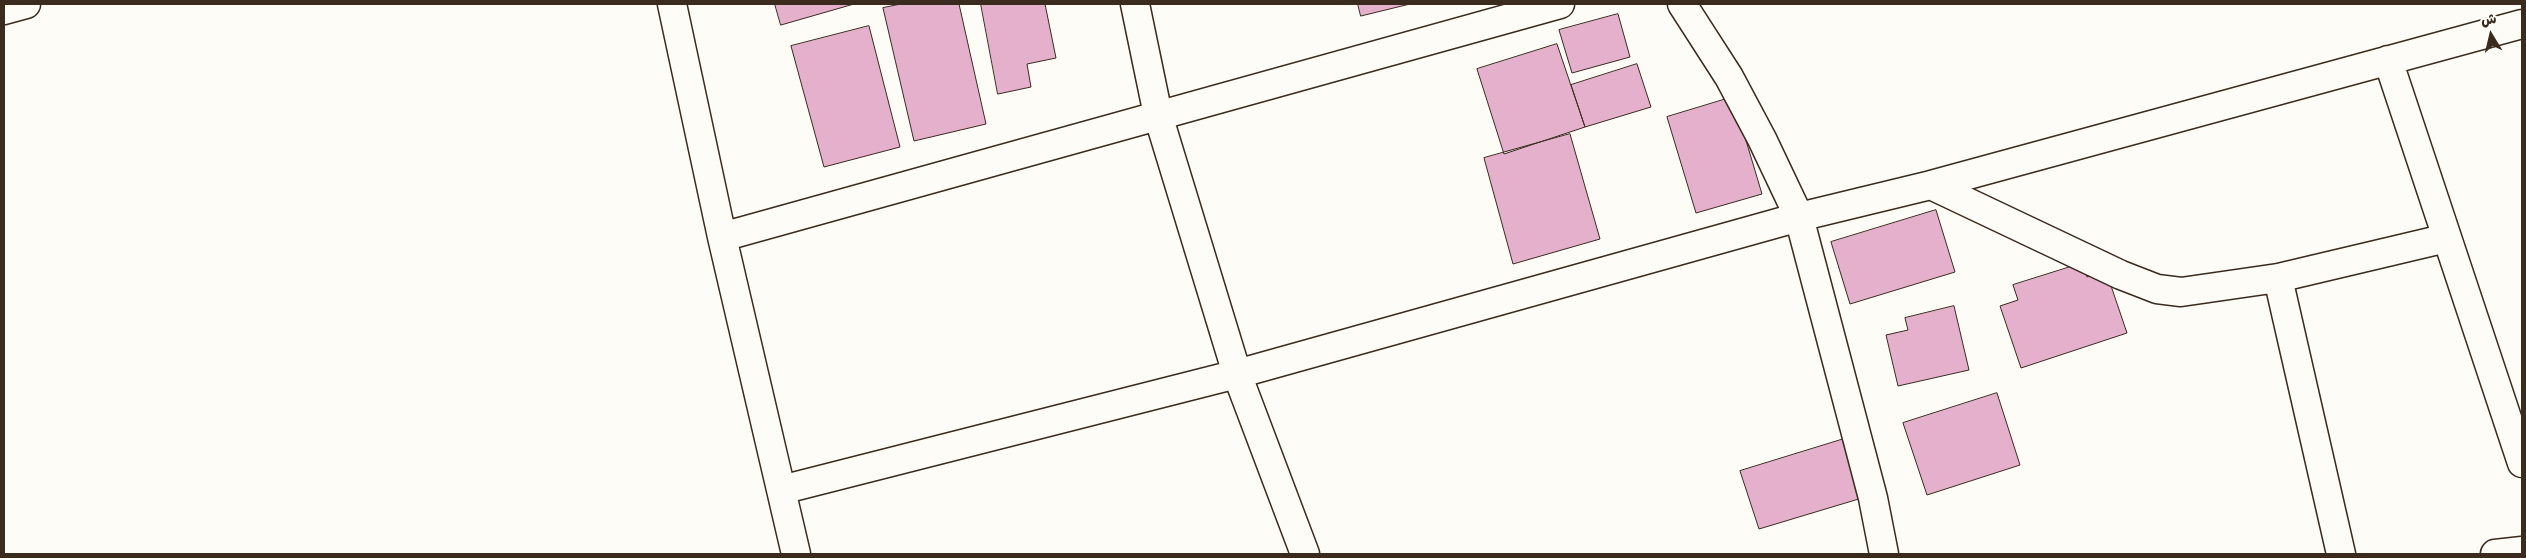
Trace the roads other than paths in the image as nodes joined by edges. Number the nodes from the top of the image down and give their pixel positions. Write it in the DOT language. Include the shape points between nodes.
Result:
graph roads {
  1 [pos="26,4"];
  2 [pos="672,4"];
  3 [pos="1135,4"];
  4 [pos="1560,4"];
  5 [pos="1682,4"];
  6 [pos="4,10"];
  7 [pos="2522,24"];
  8 [pos="2388,60"];
  9 [pos="1158,115"];
  10 [pos="1931,185"];
  11 [pos="1798,217"];
  12 [pos="722,236"];
  13 [pos="2447,238"];
  14 [pos="2278,278"];
  15 [pos="1237,374"];
  16 [pos="2522,463"];
  17 [pos="780,490"];
  18 [pos="2522,551"];
  19 [pos="796,554"];
  20 [pos="1305,554"];
  21 [pos="1884,554"];
  22 [pos="2341,554"];
  23 [pos="2495,554"];
  1 -- 6 [label="street"];
  2 -- 12 [label="street"];
  3 -- 9 [label="street"];
  4 -- 9 [label="street"];
  5 -- 11 [label="street" via="1729,77"];
  7 -- 8 [label="street"];
  8 -- 10 [label="street"];
  8 -- 13 [label="street"];
  9 -- 12 [label="street"];
  9 -- 15 [label="street"];
  10 -- 11 [label="street"];
  10 -- 14 [label="street" via="2157,289 2181,292"];
  11 -- 15 [label="street"];
  11 -- 21 [label="street" via="1873,498"];
  12 -- 17 [label="street"];
  13 -- 14 [label="street"];
  13 -- 16 [label="street"];
  14 -- 22 [label="street"];
  15 -- 17 [label="street"];
  15 -- 20 [label="street"];
  17 -- 19 [label="street"];
  18 -- 23 [label="street"];
}
